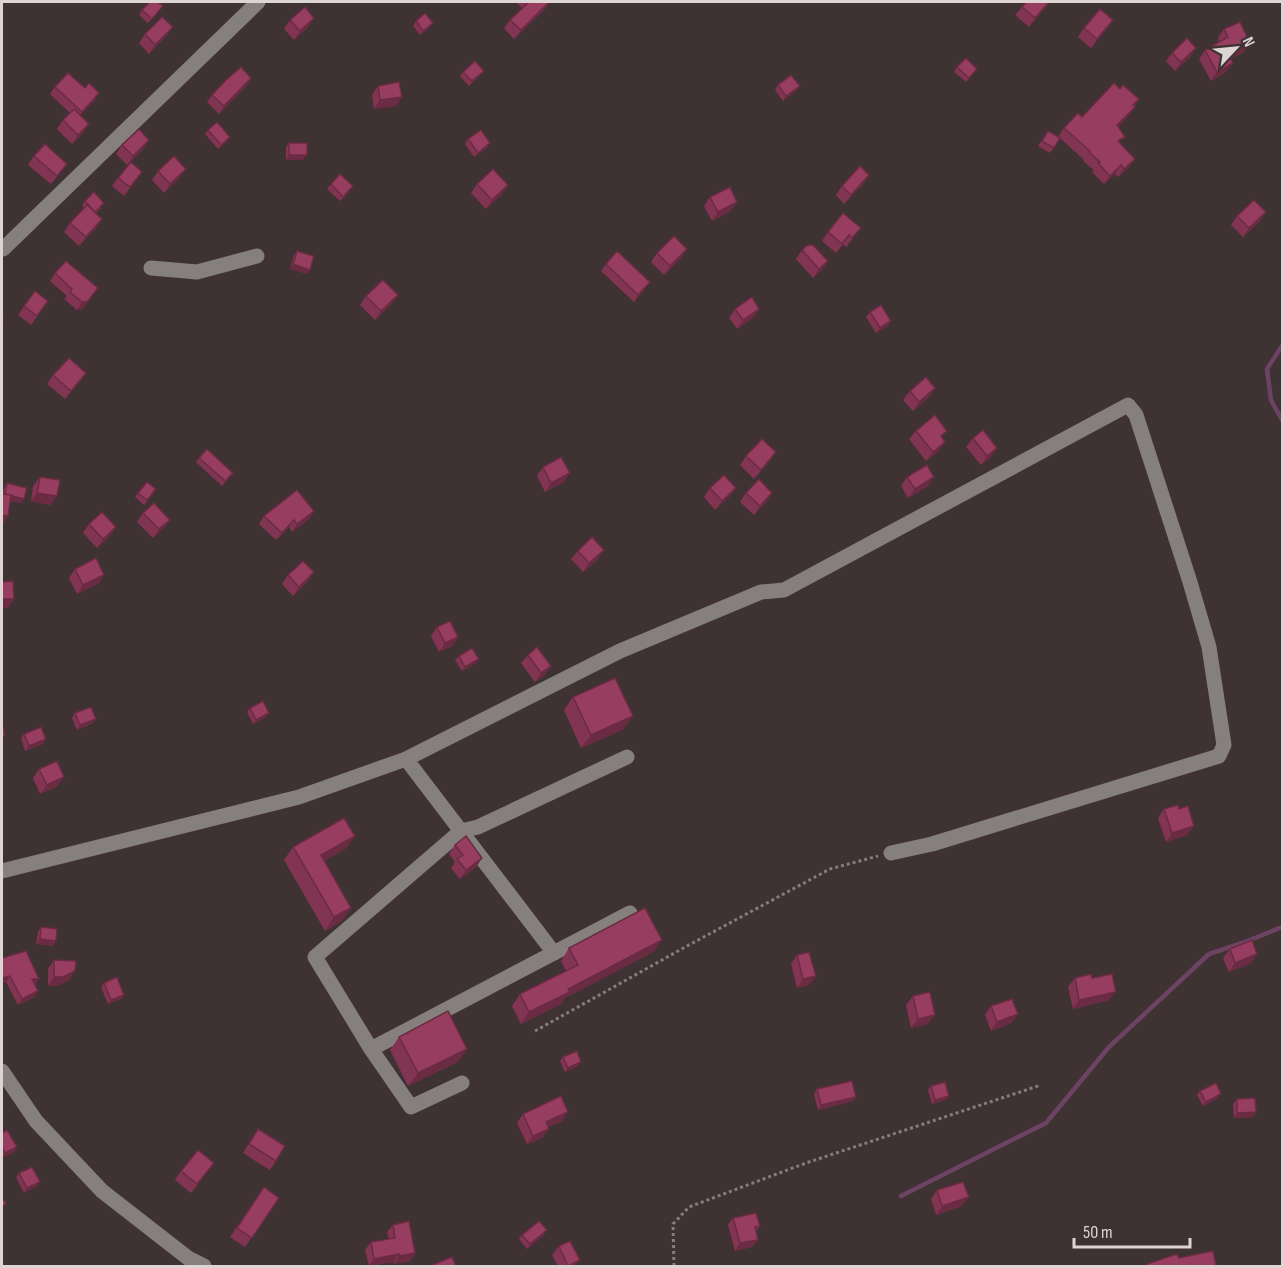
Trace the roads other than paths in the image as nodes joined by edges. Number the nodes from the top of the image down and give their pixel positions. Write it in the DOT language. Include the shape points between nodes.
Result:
graph roads {
  1 [pos="258,2"];
  2 [pos="2,249"];
  3 [pos="257,256"];
  4 [pos="151,268"];
  5 [pos="627,757"];
  6 [pos="406,759"];
  7 [pos="461,831"];
  8 [pos="891,853"];
  9 [pos="2,872"];
  10 [pos="630,913"];
  11 [pos="554,953"];
  12 [pos="371,1049"];
  13 [pos="2,1071"];
  14 [pos="462,1083"];
  15 [pos="204,1266"];
  1 -- 2 [label="street"];
  3 -- 4 [label="street" via="197,272"];
  5 -- 7 [label="street" via="478,827"];
  6 -- 7 [label="street"];
  6 -- 8 [label="street" via="620,651 761,592 784,590 1128,405 1136,415 1209,647 1224,746 1219,756"];
  6 -- 9 [label="street" via="299,797"];
  7 -- 11 [label="street"];
  7 -- 12 [label="street" via="315,957"];
  10 -- 11 [label="street"];
  11 -- 12 [label="street"];
  12 -- 14 [label="street" via="411,1107"];
  13 -- 15 [label="street" via="36,1121 102,1191 188,1258"];
}
